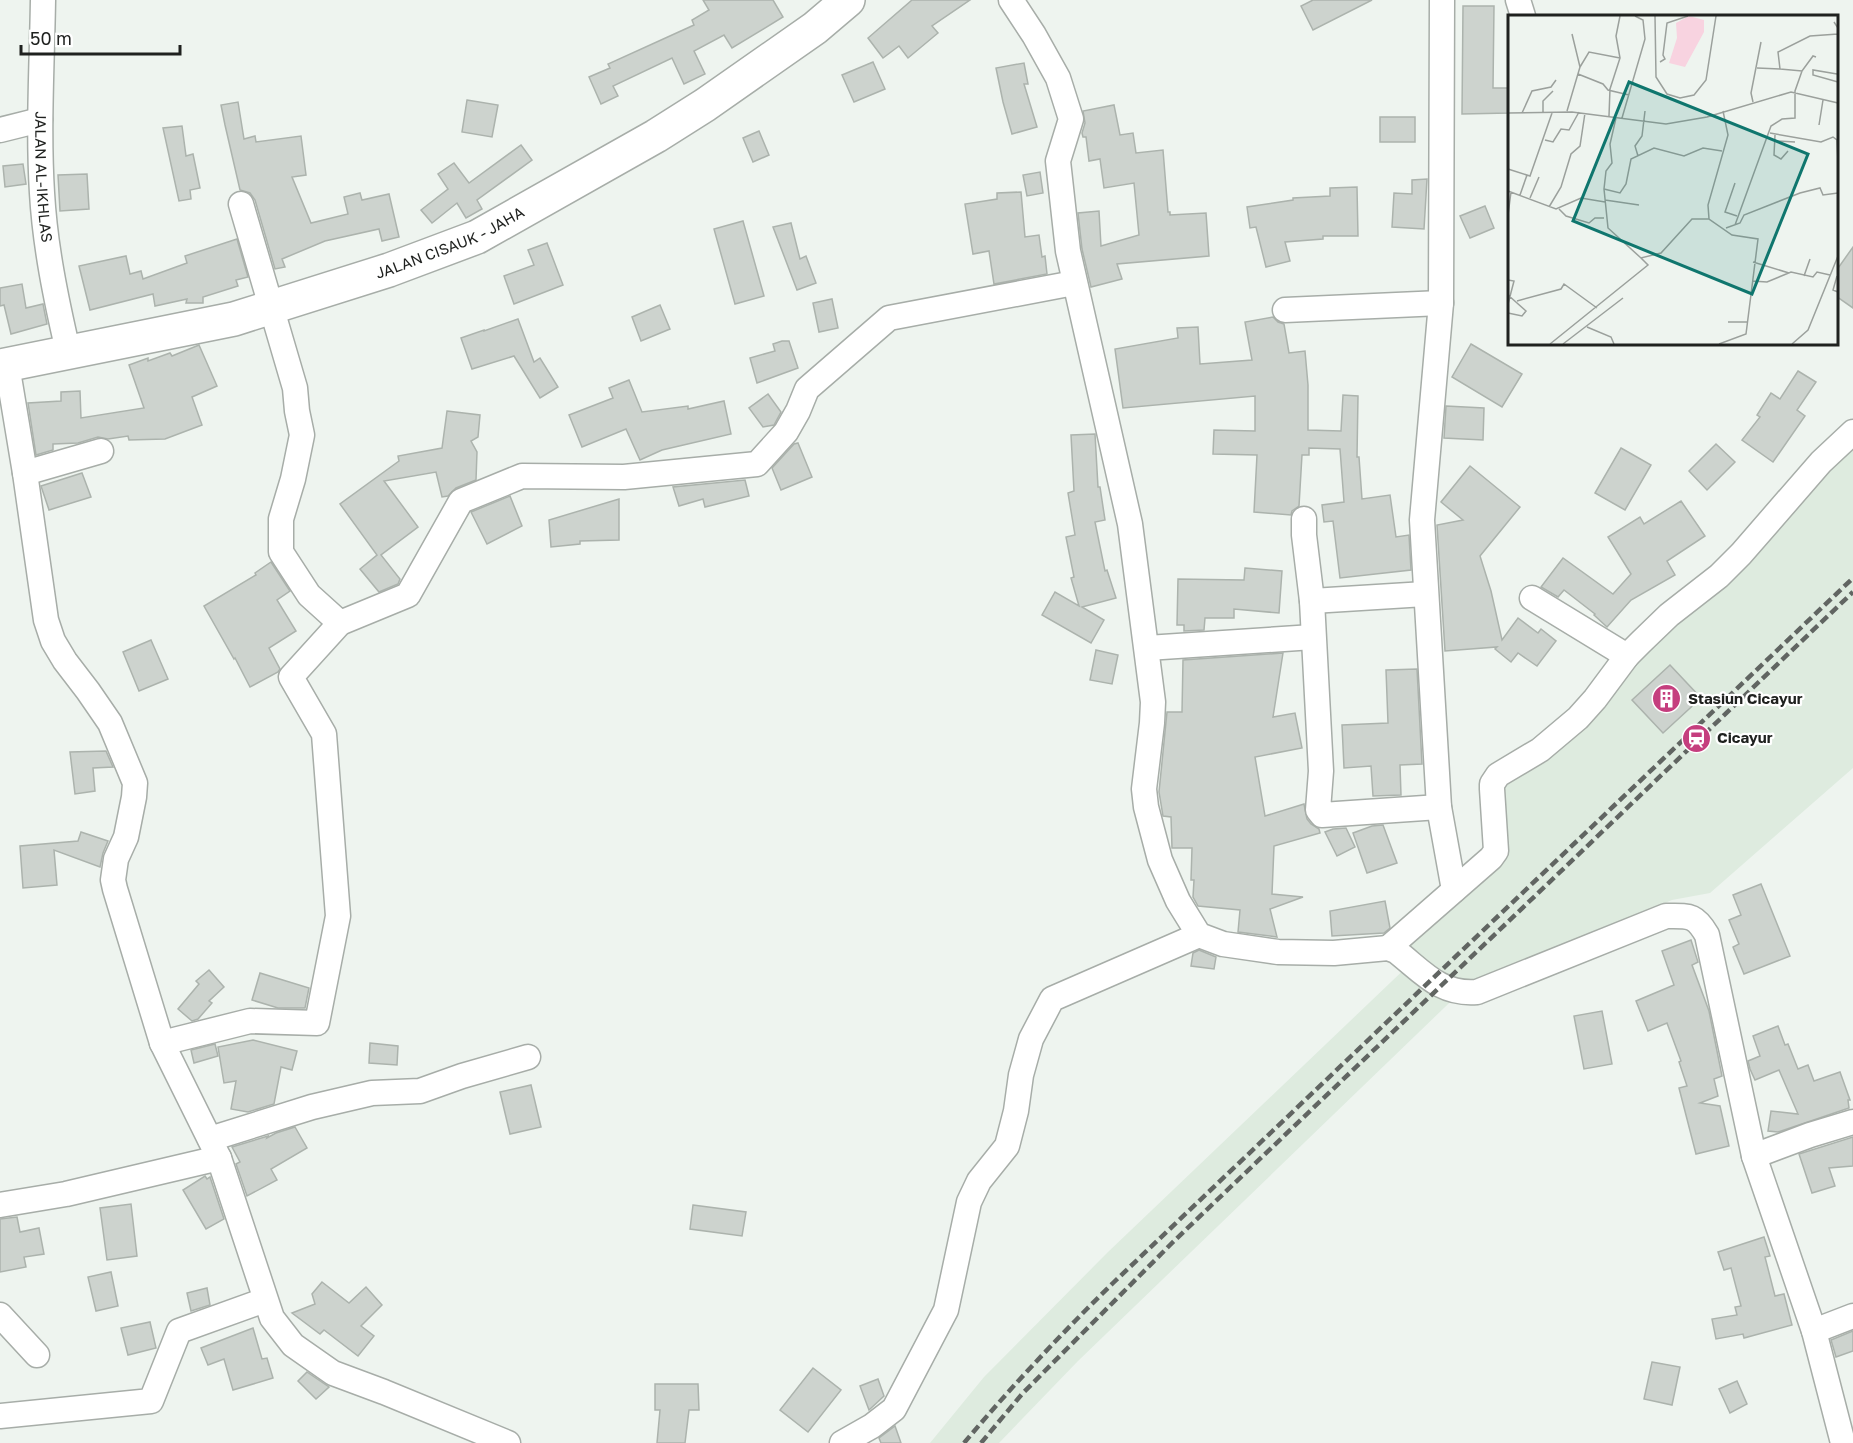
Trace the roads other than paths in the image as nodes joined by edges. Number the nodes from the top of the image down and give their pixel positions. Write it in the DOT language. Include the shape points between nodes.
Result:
graph roads {
  1 [pos="43,0"];
  2 [pos="848,0"];
  3 [pos="1011,0"];
  4 [pos="1442,0"];
  5 [pos="1518,0"];
  6 [pos="1523,15"];
  7 [pos="40,120"];
  8 [pos="0,130"];
  9 [pos="241,204"];
  10 [pos="1074,283"];
  11 [pos="1442,303"];
  12 [pos="270,307"];
  13 [pos="1285,310"];
  14 [pos="68,351"];
  15 [pos="3,365"];
  16 [pos="1853,432"];
  17 [pos="101,451"];
  18 [pos="25,473"];
  19 [pos="1304,519"];
  20 [pos="1425,594"];
  21 [pos="1532,598"];
  22 [pos="1312,601"];
  23 [pos="340,623"];
  24 [pos="1313,637"];
  25 [pos="1147,648"];
  26 [pos="1627,656"];
  27 [pos="1439,807"];
  28 [pos="1454,890"];
  29 [pos="1199,935"];
  30 [pos="1388,948"];
  31 [pos="162,1043"];
  32 [pos="528,1057"];
  33 [pos="1853,1122"];
  34 [pos="215,1149"];
  35 [pos="1754,1156"];
  36 [pos="0,1205"];
  37 [pos="265,1300"];
  38 [pos="0,1315"];
  39 [pos="1853,1316"];
  40 [pos="1814,1330"];
  41 [pos="37,1354"];
  42 [pos="0,1416"];
  43 [pos="508,1443"];
  44 [pos="842,1443"];
  45 [pos="1843,1443"];
  1 -- 7 [label="street, JALAN AL-IKHLAS"];
  2 -- 12 [label="main road, JALAN CISAUK - JAHA" via="815,28 705,105 477,237 389,270"];
  3 -- 10 [label="street" via="1058,78 1071,119 1058,161"];
  4 -- 11 [label="street"];
  5 -- 6 [label="street"];
  7 -- 8 [label="street"];
  7 -- 14 [label="street, JALAN AL-IKHLAS" via="42,194 51,277"];
  9 -- 12 [label="street"];
  10 -- 23 [label="street" via="889,318 807,389 786,432 757,464 624,477 522,476 461,501 408,595"];
  10 -- 25 [label="street" via="1130,524"];
  11 -- 13 [label="street"];
  11 -- 20 [label="street" via="1422,520"];
  12 -- 14 [label="main road, JALAN CISAUK - JAHA" via="234,319"];
  12 -- 23 [label="street" via="295,388 302,435 281,519 281,552 309,595"];
  14 -- 15 [label="main road, JALAN CISAUK - JAHA"];
  15 -- 18 [label="street"];
  16 -- 26 [label="street" via="1719,576"];
  17 -- 18 [label="street"];
  18 -- 31 [label="street" via="46,620 53,641 110,723 135,783 126,837 116,859 113,880"];
  19 -- 22 [label="street"];
  20 -- 22 [label="street"];
  20 -- 27 [label="street"];
  21 -- 26 [label="street"];
  22 -- 24 [label="street"];
  23 -- 31 [label="street" via="291,677 324,734 338,916 317,1023 250,1022"];
  24 -- 25 [label="street"];
  24 -- 27 [label="street" via="1321,771 1318,810 1322,815"];
  25 -- 29 [label="street" via="1153,702 1144,789 1146,807 1160,860"];
  26 -- 28 [label="street" via="1578,718 1492,783 1496,851"];
  27 -- 28 [label="street"];
  28 -- 30 [label="street"];
  29 -- 30 [label="street" via="1223,944 1278,952 1334,953"];
  29 -- 44 [label="street" via="1052,999 1031,1039 1007,1146 979,1181 969,1202 946,1310 894,1409"];
  30 -- 35 [label="street" via="1441,987 1477,992 1666,916 1699,921 1710,945"];
  31 -- 34 [label="street"];
  32 -- 34 [label="street" via="420,1091 372,1093 312,1107"];
  33 -- 35 [label="street"];
  34 -- 36 [label="street" via="66,1194"];
  34 -- 37 [label="street"];
  35 -- 40 [label="street"];
  37 -- 42 [label="street" via="179,1331 151,1401"];
  37 -- 43 [label="street" via="272,1318 293,1345 333,1373"];
  38 -- 41 [label="street"];
  39 -- 40 [label="street"];
  40 -- 45 [label="street"];
}
